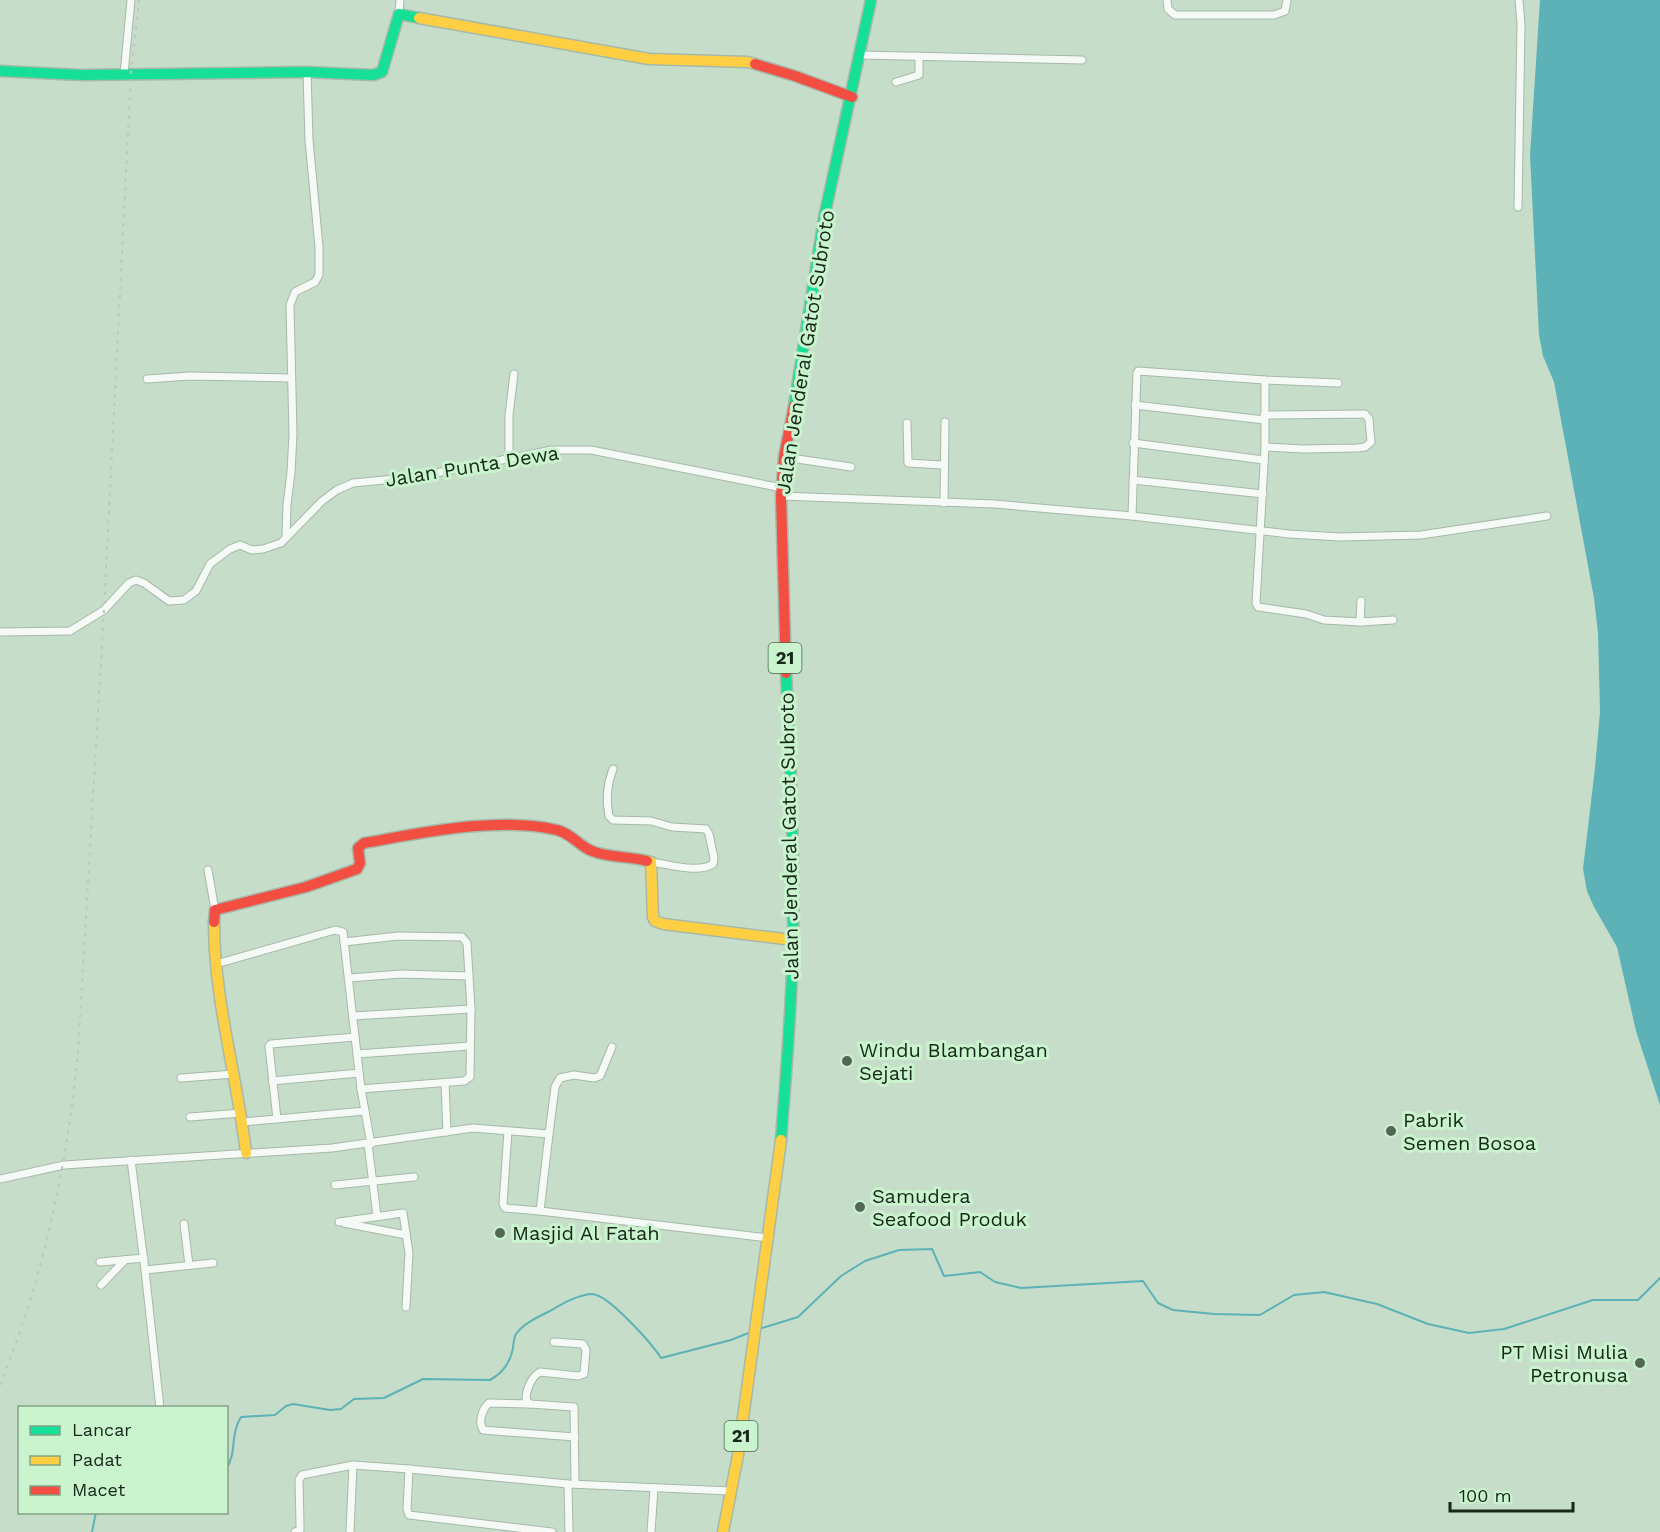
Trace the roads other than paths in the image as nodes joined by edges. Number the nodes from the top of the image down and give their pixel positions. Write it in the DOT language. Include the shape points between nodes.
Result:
graph roads {
  1 [pos="131,0"];
  2 [pos="400,0"];
  3 [pos="871,0"];
  4 [pos="1167,0"];
  5 [pos="1287,0"];
  6 [pos="1519,0"];
  7 [pos="399,14"];
  8 [pos="860,55"];
  9 [pos="919,56"];
  10 [pos="1082,60"];
  11 [pos="0,71"];
  12 [pos="307,72"];
  13 [pos="124,74"];
  14 [pos="896,82"];
  15 [pos="852,97"];
  16 [pos="1518,207"];
  17 [pos="514,374"];
  18 [pos="147,378"];
  19 [pos="290,378"];
  20 [pos="1265,380"];
  21 [pos="1338,382"];
  22 [pos="1134,405"];
  23 [pos="1264,418"];
  24 [pos="945,422"];
  25 [pos="907,423"];
  26 [pos="1133,443"];
  27 [pos="1265,447"];
  28 [pos="784,457"];
  29 [pos="509,459"];
  30 [pos="1264,460"];
  31 [pos="943,465"];
  32 [pos="851,467"];
  33 [pos="1133,480"];
  34 [pos="782,492"];
  35 [pos="1263,494"];
  36 [pos="944,503"];
  37 [pos="1132,516"];
  38 [pos="1547,516"];
  39 [pos="1261,530"];
  40 [pos="286,537"];
  41 [pos="1361,602"];
  42 [pos="1393,620"];
  43 [pos="1360,622"];
  44 [pos="0,632"];
  45 [pos="613,769"];
  46 [pos="651,861"];
  47 [pos="208,870"];
  48 [pos="214,910"];
  49 [pos="793,940"];
  50 [pos="344,942"];
  51 [pos="216,964"];
  52 [pos="469,976"];
  53 [pos="349,978"];
  54 [pos="471,1009"];
  55 [pos="352,1016"];
  56 [pos="355,1037"];
  57 [pos="470,1046"];
  58 [pos="612,1047"];
  59 [pos="357,1054"];
  60 [pos="359,1073"];
  61 [pos="234,1074"];
  62 [pos="181,1078"];
  63 [pos="272,1081"];
  64 [pos="445,1083"];
  65 [pos="361,1089"];
  66 [pos="365,1111"];
  67 [pos="190,1117"];
  68 [pos="242,1117"];
  69 [pos="277,1119"];
  70 [pos="508,1131"];
  71 [pos="447,1132"];
  72 [pos="549,1134"];
  73 [pos="370,1144"];
  74 [pos="246,1152"];
  75 [pos="131,1160"];
  76 [pos="414,1177"];
  77 [pos="0,1179"];
  78 [pos="373,1182"];
  79 [pos="335,1185"];
  80 [pos="540,1211"];
  81 [pos="377,1216"];
  82 [pos="184,1224"];
  83 [pos="406,1235"];
  84 [pos="769,1238"];
  85 [pos="144,1258"];
  86 [pos="125,1260"];
  87 [pos="100,1262"];
  88 [pos="213,1263"];
  89 [pos="189,1265"];
  90 [pos="145,1269"];
  91 [pos="101,1285"];
  92 [pos="405,1307"];
  93 [pos="554,1342"];
  94 [pos="530,1404"];
  95 [pos="160,1406"];
  96 [pos="575,1437"];
  97 [pos="353,1465"];
  98 [pos="409,1469"];
  99 [pos="572,1484"];
  100 [pos="654,1488"];
  101 [pos="731,1491"];
  102 [pos="295,1532"];
  103 [pos="350,1532"];
  104 [pos="552,1532"];
  105 [pos="569,1532"];
  106 [pos="651,1532"];
  107 [pos="723,1532"];
  1 -- 13 [label="street"];
  2 -- 7 [label="street"];
  3 -- 8 [label="main road, Jalan Jenderal Gatot Subroto / 21"];
  4 -- 5 [label="street" via="1168,9 1175,15 1280,15"];
  6 -- 16 [label="street"];
  7 -- 12 [label="main road" via="381,72"];
  7 -- 15 [label="main road" via="648,59 748,62"];
  8 -- 9 [label="street"];
  8 -- 15 [label="main road, Jalan Jenderal Gatot Subroto / 21"];
  9 -- 10 [label="street"];
  9 -- 14 [label="street" via="919,75"];
  11 -- 13 [label="main road"];
  12 -- 13 [label="main road"];
  12 -- 19 [label="street" via="319,275 315,282 295,292 290,305"];
  15 -- 28 [label="main road, Jalan Jenderal Gatot Subroto / 21" via="824,218"];
  17 -- 29 [label="street"];
  18 -- 19 [label="street"];
  19 -- 40 [label="street" via="293,434"];
  20 -- 21 [label="street"];
  20 -- 22 [label="street" via="1141,370 1137,373"];
  20 -- 23 [label="street"];
  22 -- 23 [label="street"];
  22 -- 26 [label="street"];
  23 -- 27 [label="street"];
  23 -- 27 [label="street" via="1365,414 1371,442 1357,448"];
  24 -- 31 [label="street"];
  25 -- 31 [label="street" via="908,463"];
  26 -- 30 [label="street"];
  26 -- 33 [label="street"];
  27 -- 30 [label="street"];
  28 -- 32 [label="street"];
  28 -- 34 [label="main road, Jalan Jenderal Gatot Subroto / 21"];
  29 -- 34 [label="street, Jalan Punta Dewa" via="552,450 591,450"];
  29 -- 40 [label="street, Jalan Punta Dewa" via="417,477 353,483 322,501"];
  30 -- 35 [label="street"];
  31 -- 36 [label="street"];
  33 -- 35 [label="street"];
  33 -- 37 [label="street"];
  34 -- 36 [label="street, Jalan Punta Dewa"];
  34 -- 49 [label="main road, Jalan Jenderal Gatot Subroto / 21"];
  35 -- 39 [label="street"];
  36 -- 37 [label="street, Jalan Punta Dewa"];
  37 -- 39 [label="street, Jalan Punta Dewa"];
  38 -- 39 [label="street, Jalan Punta Dewa" via="1399,536 1320,536"];
  39 -- 43 [label="street" via="1258,607 1317,619"];
  40 -- 44 [label="street" via="263,549 240,545 230,549 210,564 196,591 184,600 169,602 136,580 104,610 70,632"];
  41 -- 43 [label="street"];
  42 -- 43 [label="street"];
  45 -- 46 [label="street" via="608,810 613,820 700,827 709,834 714,858 707,867"];
  46 -- 48 [label="main road" via="598,854 584,848 571,833 555,829 466,827 364,843 358,848 357,869 306,887"];
  46 -- 49 [label="main road" via="655,921"];
  47 -- 48 [label="street"];
  48 -- 51 [label="main road"];
  49 -- 84 [label="main road, Jalan Jenderal Gatot Subroto / 21" via="786,1090"];
  50 -- 51 [label="street" via="343,932 335,930"];
  50 -- 52 [label="street" via="398,936 462,937 467,943"];
  50 -- 53 [label="street"];
  51 -- 61 [label="main road"];
  52 -- 53 [label="street" via="401,974"];
  52 -- 54 [label="street"];
  53 -- 55 [label="street"];
  54 -- 55 [label="street"];
  54 -- 57 [label="street"];
  55 -- 56 [label="street"];
  56 -- 59 [label="street"];
  56 -- 63 [label="street" via="270,1044"];
  57 -- 59 [label="street"];
  57 -- 64 [label="street" via="470,1077"];
  58 -- 72 [label="street" via="600,1076 560,1078 555,1087"];
  59 -- 60 [label="street"];
  60 -- 63 [label="street"];
  60 -- 65 [label="street"];
  61 -- 62 [label="street"];
  61 -- 68 [label="main road"];
  63 -- 69 [label="street"];
  64 -- 65 [label="street"];
  64 -- 71 [label="street"];
  65 -- 66 [label="street"];
  66 -- 69 [label="street"];
  66 -- 73 [label="street"];
  67 -- 68 [label="street"];
  68 -- 69 [label="street"];
  68 -- 74 [label="main road"];
  70 -- 71 [label="street" via="473,1128"];
  70 -- 72 [label="street"];
  70 -- 80 [label="street" via="503,1204 507,1209"];
  71 -- 73 [label="street"];
  72 -- 80 [label="street"];
  73 -- 74 [label="street"];
  73 -- 78 [label="street"];
  74 -- 75 [label="street"];
  75 -- 77 [label="street" via="58,1166"];
  75 -- 85 [label="street"];
  76 -- 78 [label="street"];
  78 -- 79 [label="street"];
  78 -- 81 [label="street"];
  80 -- 84 [label="street"];
  81 -- 83 [label="street" via="403,1213"];
  81 -- 83 [label="street" via="339,1222"];
  82 -- 89 [label="street"];
  83 -- 92 [label="street" via="409,1253"];
  84 -- 101 [label="main road, Jalan Jenderal Gatot Subroto / 21"];
  85 -- 86 [label="street"];
  85 -- 90 [label="street"];
  86 -- 87 [label="street"];
  86 -- 91 [label="street"];
  88 -- 89 [label="street"];
  89 -- 90 [label="street"];
  90 -- 95 [label="street"];
  93 -- 94 [label="street" via="583,1344 584,1374 536,1374 526,1392"];
  94 -- 96 [label="street" via="574,1407"];
  94 -- 96 [label="street" via="489,1403 481,1427"];
  96 -- 99 [label="street"];
  97 -- 98 [label="street"];
  97 -- 102 [label="street" via="302,1475 300,1530"];
  97 -- 103 [label="street"];
  98 -- 99 [label="street"];
  98 -- 104 [label="street" via="409,1515"];
  99 -- 100 [label="street"];
  99 -- 105 [label="street"];
  100 -- 101 [label="street"];
  100 -- 106 [label="street"];
  101 -- 107 [label="main road, Jalan Jenderal Gatot Subroto / 21"];
}
